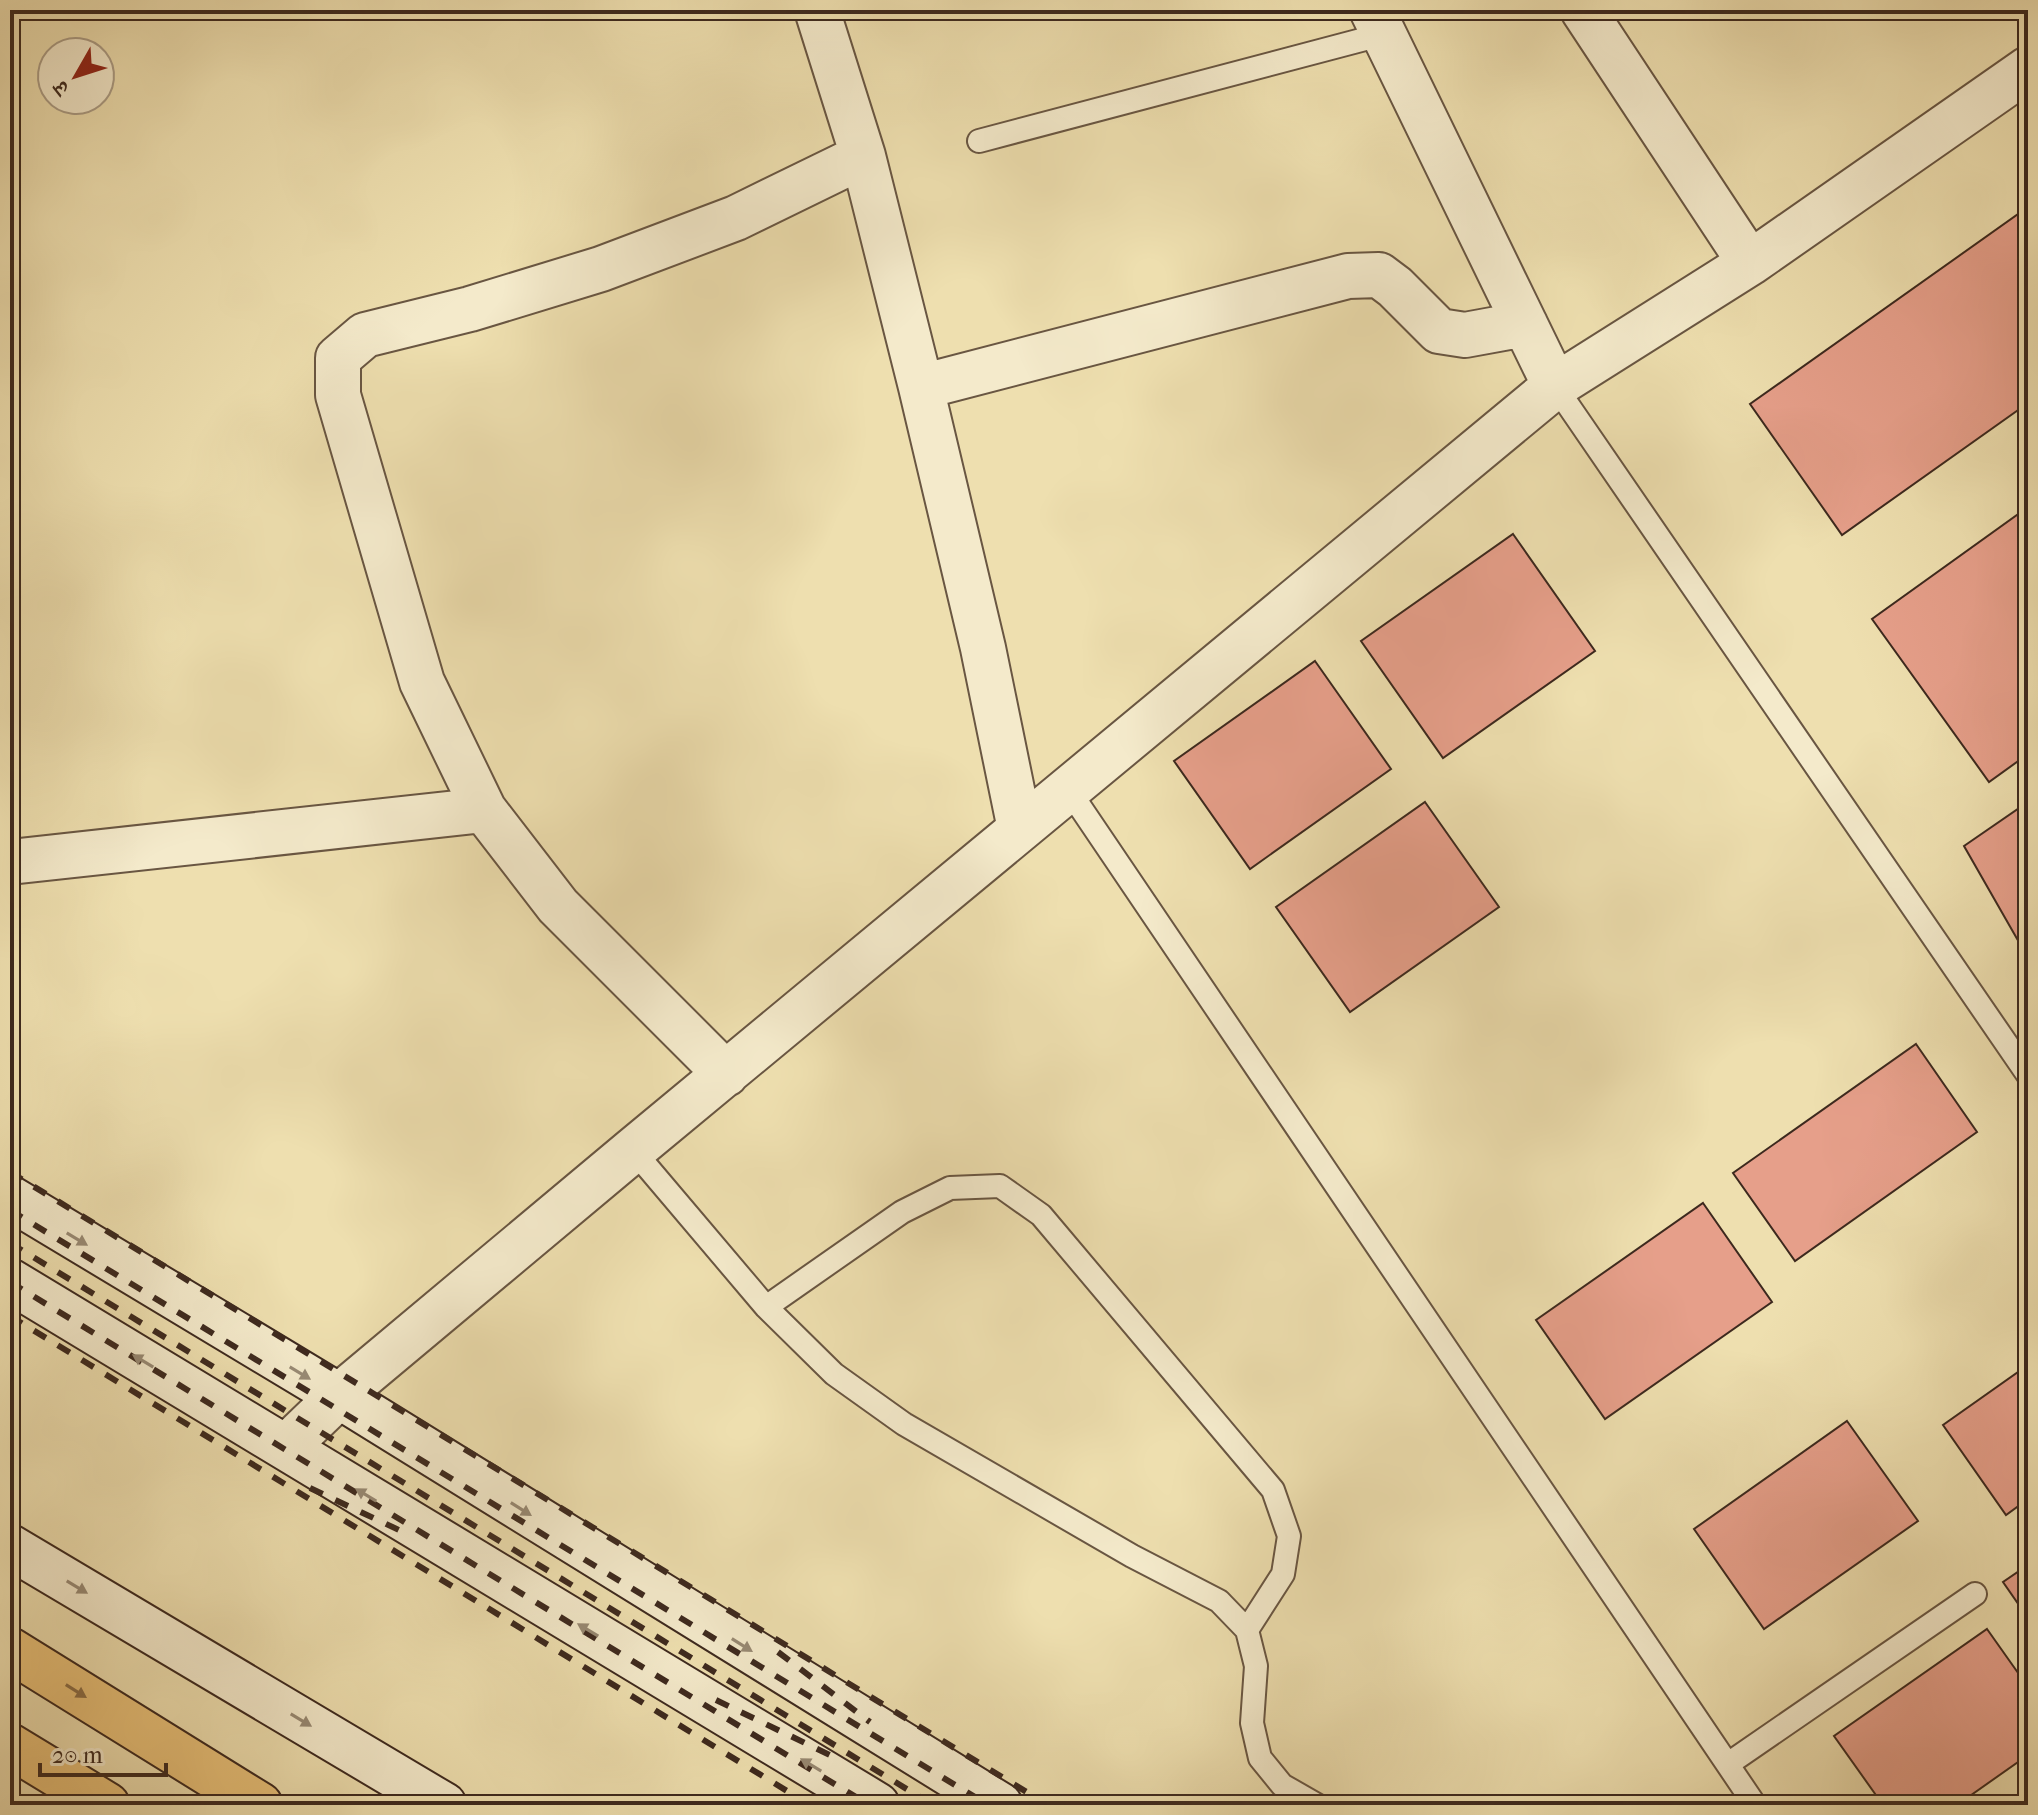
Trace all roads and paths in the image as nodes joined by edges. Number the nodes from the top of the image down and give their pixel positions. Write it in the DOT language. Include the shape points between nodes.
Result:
graph roads {
  1 [pos="817,10"];
  2 [pos="1583,10"];
  3 [pos="1378,22"];
  4 [pos="2028,69"];
  5 [pos="979,141"];
  6 [pos="863,156"];
  7 [pos="1750,263"];
  8 [pos="1525,324"];
  9 [pos="1555,386"];
  10 [pos="921,387"];
  11 [pos="1068,789"];
  12 [pos="484,810"];
  13 [pos="1020,829"];
  14 [pos="10,862"];
  15 [pos="726,1074"];
  16 [pos="2028,1075"];
  17 [pos="633,1150"];
  18 [pos="10,1198"];
  19 [pos="10,1281"];
  20 [pos="766,1307"];
  21 [pos="339,1396"];
  22 [pos="286,1447"];
  23 [pos="10,1547"];
  24 [pos="1975,1594"];
  25 [pos="1247,1630"];
  26 [pos="10,1650"];
  27 [pos="10,1746"];
  28 [pos="1728,1764"];
  29 [pos="107,1805"];
  30 [pos="260,1805"];
  31 [pos="444,1805"];
  32 [pos="877,1805"];
  33 [pos="1000,1805"];
  34 [pos="1317,1805"];
  35 [pos="1755,1805"];
  1 -- 6 [label="street"];
  2 -- 7 [label="street"];
  3 -- 5 [label="lane"];
  3 -- 8 [label="street"];
  4 -- 7 [label="street"];
  6 -- 10 [label="street"];
  6 -- 12 [label="street" via="723,223 586,273 365,335 338,358 338,395 422,682"];
  7 -- 9 [label="street"];
  8 -- 9 [label="street"];
  8 -- 10 [label="street" via="1465,335 1439,331 1379,275 1348,276"];
  9 -- 11 [label="street"];
  9 -- 16 [label="lane"];
  10 -- 13 [label="street"];
  11 -- 13 [label="street"];
  11 -- 28 [label="lane"];
  12 -- 14 [label="street"];
  12 -- 15 [label="street" via="558,906"];
  13 -- 15 [label="street"];
  15 -- 17 [label="street"];
  17 -- 20 [label="lane"];
  17 -- 21 [label="street"];
  18 -- 21 [label="street, one-way"];
  22 -- 19 [label="street, one-way"];
  20 -- 25 [label="lane" via="834,1374 904,1424 1219,1601"];
  20 -- 25 [label="lane" via="902,1212 950,1188 1000,1186 1041,1215 1273,1490 1289,1536 1283,1574"];
  21 -- 22 [label="street"];
  21 -- 33 [label="street, one-way"];
  32 -- 22 [label="street, one-way"];
  23 -- 31 [label="street, one-way"];
  24 -- 28 [label="lane"];
  25 -- 34 [label="lane" via="1256,1666 1252,1723 1260,1758 1282,1785"];
  26 -- 30 [label="highway, one-way"];
  27 -- 29 [label="highway"];
  28 -- 35 [label="lane"];
}
